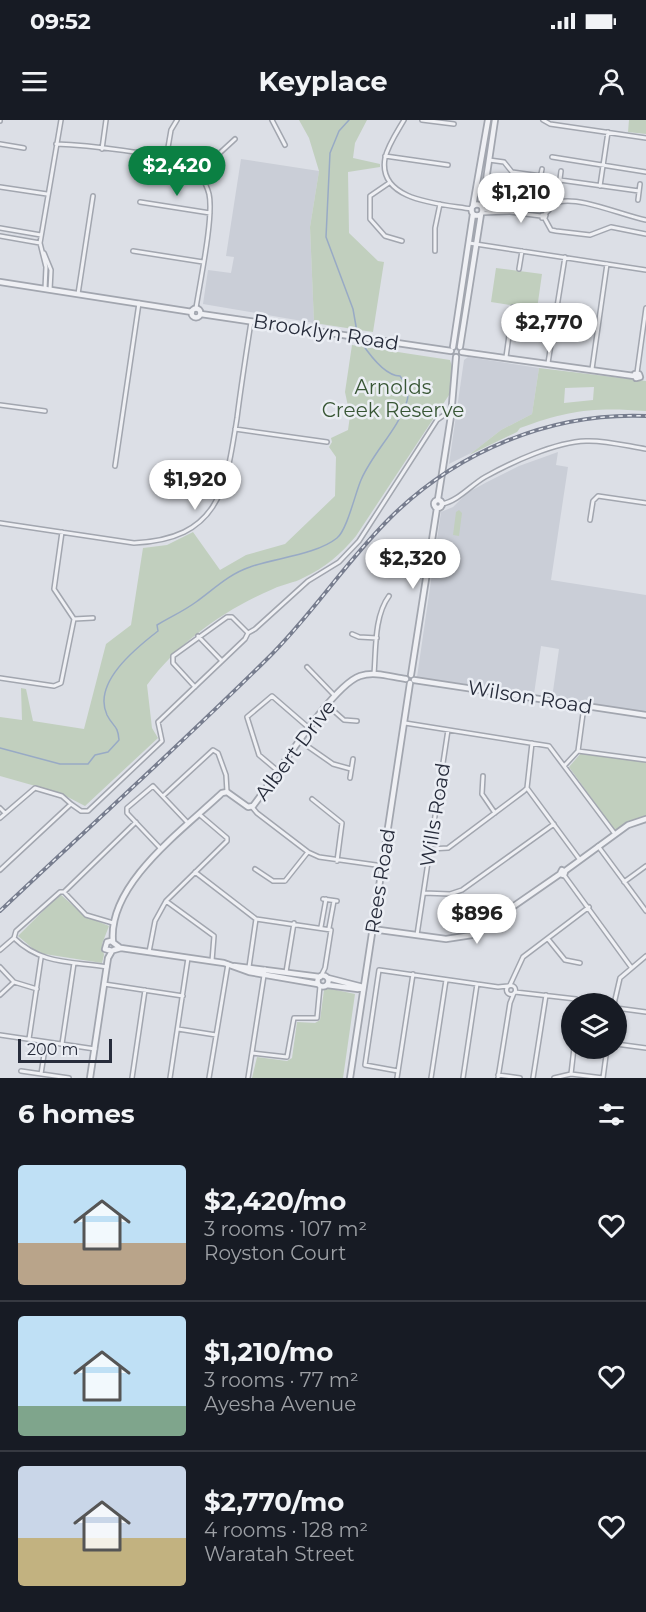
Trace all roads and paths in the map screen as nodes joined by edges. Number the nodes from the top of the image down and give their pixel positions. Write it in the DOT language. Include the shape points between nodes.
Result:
graph roads {
  1 [pos="61,120"];
  2 [pos="106,120"];
  3 [pos="177,120"];
  4 [pos="272,120"];
  5 [pos="404,120"];
  6 [pos="422,120"];
  7 [pos="488,120"];
  8 [pos="495,120"];
  9 [pos="544,120"];
  10 [pos="454,124"];
  11 [pos="608,132"];
  12 [pos="646,138"];
  13 [pos="235,139"];
  14 [pos="0,144"];
  15 [pos="56,144"];
  16 [pos="285,145"];
  17 [pos="24,148"];
  18 [pos="102,149"];
  19 [pos="385,156"];
  20 [pos="552,157"];
  21 [pos="166,159"];
  22 [pos="489,160"];
  23 [pos="448,165"];
  24 [pos="603,165"];
  25 [pos="542,169"];
  26 [pos="561,171"];
  27 [pos="646,172"];
  28 [pos="198,173"];
  29 [pos="541,176"];
  30 [pos="560,180"];
  31 [pos="389,183"];
  32 [pos="539,184"];
  33 [pos="640,184"];
  34 [pos="600,186"];
  35 [pos="0,187"];
  36 [pos="559,187"];
  37 [pos="639,191"];
  38 [pos="47,194"];
  39 [pos="93,196"];
  40 [pos="638,200"];
  41 [pos="140,202"];
  42 [pos="440,204"];
  43 [pos="473,210"];
  44 [pos="482,211"];
  45 [pos="210,213"];
  46 [pos="544,216"];
  47 [pos="646,220"];
  48 [pos="0,228"];
  49 [pos="7,229"];
  50 [pos="646,234"];
  51 [pos="41,235"];
  52 [pos="0,236"];
  53 [pos="5,237"];
  54 [pos="402,241"];
  55 [pos="40,243"];
  56 [pos="469,243"];
  57 [pos="477,244"];
  58 [pos="133,251"];
  59 [pos="435,251"];
  60 [pos="522,251"];
  61 [pos="565,257"];
  62 [pos="203,262"];
  63 [pos="608,264"];
  64 [pos="519,269"];
  65 [pos="646,270"];
  66 [pos="0,282"];
  67 [pos="48,290"];
  68 [pos="78,294"];
  69 [pos="139,303"];
  70 [pos="513,307"];
  71 [pos="646,308"];
  72 [pos="194,310"];
  73 [pos="251,320"];
  74 [pos="644,333"];
  75 [pos="452,349"];
  76 [pos="461,350"];
  77 [pos="456,357"];
  78 [pos="506,359"];
  79 [pos="548,365"];
  80 [pos="591,371"];
  81 [pos="639,376"];
  82 [pos="0,405"];
  83 [pos="45,411"];
  84 [pos="451,416"];
  85 [pos="235,429"];
  86 [pos="327,442"];
  87 [pos="646,449"];
  88 [pos="115,466"];
  89 [pos="646,503"];
  90 [pos="439,504"];
  91 [pos="590,520"];
  92 [pos="0,523"];
  93 [pos="62,532"];
  94 [pos="389,596"];
  95 [pos="93,618"];
  96 [pos="74,619"];
  97 [pos="248,633"];
  98 [pos="352,634"];
  99 [pos="198,636"];
  100 [pos="377,638"];
  101 [pos="222,662"];
  102 [pos="307,668"];
  103 [pos="374,674"];
  104 [pos="0,678"];
  105 [pos="410,679"];
  106 [pos="195,687"];
  107 [pos="336,697"];
  108 [pos="327,705"];
  109 [pos="585,706"];
  110 [pos="646,715"];
  111 [pos="357,721"];
  112 [pos="405,723"];
  113 [pos="309,728"];
  114 [pos="448,730"];
  115 [pos="300,741"];
  116 [pos="532,743"];
  117 [pos="578,751"];
  118 [pos="353,759"];
  119 [pos="646,760"];
  120 [pos="565,765"];
  121 [pos="351,769"];
  122 [pos="278,771"];
  123 [pos="483,776"];
  124 [pos="350,778"];
  125 [pos="526,788"];
  126 [pos="227,792"];
  127 [pos="163,796"];
  128 [pos="312,799"];
  129 [pos="71,804"];
  130 [pos="252,807"];
  131 [pos="0,808"];
  132 [pos="5,813"];
  133 [pos="495,813"];
  134 [pos="200,815"];
  135 [pos="0,818"];
  136 [pos="646,819"];
  137 [pos="136,822"];
  138 [pos="190,824"];
  139 [pos="554,824"];
  140 [pos="615,834"];
  141 [pos="598,846"];
  142 [pos="430,849"];
  143 [pos="162,850"];
  144 [pos="308,852"];
  145 [pos="580,860"];
  146 [pos="337,861"];
  147 [pos="1,866"];
  148 [pos="382,866"];
  149 [pos="646,866"];
  150 [pos="255,868"];
  151 [pos="195,872"];
  152 [pos="563,874"];
  153 [pos="624,882"];
  154 [pos="64,892"];
  155 [pos="424,893"];
  156 [pos="166,901"];
  157 [pos="588,907"];
  158 [pos="646,911"];
  159 [pos="256,919"];
  160 [pos="114,923"];
  161 [pos="294,923"];
  162 [pos="321,927"];
  163 [pos="329,928"];
  164 [pos="372,929"];
  165 [pos="417,935"];
  166 [pos="14,938"];
  167 [pos="548,939"];
  168 [pos="113,947"];
  169 [pos="0,950"];
  170 [pos="149,952"];
  171 [pos="646,956"];
  172 [pos="42,957"];
  173 [pos="188,958"];
  174 [pos="212,961"];
  175 [pos="74,962"];
  176 [pos="580,963"];
  177 [pos="230,965"];
  178 [pos="104,966"];
  179 [pos="0,967"];
  180 [pos="249,967"];
  181 [pos="632,967"];
  182 [pos="264,972"];
  183 [pos="413,974"];
  184 [pos="286,975"];
  185 [pos="324,977"];
  186 [pos="446,980"];
  187 [pos="14,982"];
  188 [pos="104,984"];
  189 [pos="477,984"];
  190 [pos="323,985"];
  191 [pos="512,986"];
  192 [pos="363,987"];
  193 [pos="498,987"];
  194 [pos="37,989"];
  195 [pos="145,990"];
  196 [pos="507,992"];
  197 [pos="527,992"];
  198 [pos="514,993"];
  199 [pos="616,993"];
  200 [pos="0,995"];
  201 [pos="546,995"];
  202 [pos="183,996"];
  203 [pos="561,998"];
  204 [pos="510,1003"];
  205 [pos="627,1009"];
  206 [pos="646,1012"];
  207 [pos="178,1029"];
  208 [pos="0,1035"];
  209 [pos="216,1035"];
  210 [pos="29,1039"];
  211 [pos="46,1042"];
  212 [pos="62,1044"];
  213 [pos="627,1045"];
  214 [pos="646,1048"];
  215 [pos="95,1049"];
  216 [pos="252,1053"];
  217 [pos="573,1059"];
  218 [pos="606,1059"];
  219 [pos="21,1071"];
  220 [pos="398,1071"];
  221 [pos="40,1074"];
  222 [pos="571,1074"];
  223 [pos="498,1076"];
  224 [pos="69,1078"];
  225 [pos="90,1078"];
  226 [pos="132,1078"];
  227 [pos="170,1078"];
  228 [pos="209,1078"];
  229 [pos="248,1078"];
  230 [pos="350,1078"];
  231 [pos="397,1078"];
  232 [pos="431,1078"];
  233 [pos="463,1078"];
  234 [pos="520,1078"];
  235 [pos="533,1078"];
  236 [pos="554,1078"];
  237 [pos="603,1078"];
  1 -- 15 [label="street"];
  2 -- 18 [label="street"];
  3 -- 21 [label="street" via="171,130"];
  4 -- 16 [label="street"];
  5 -- 19 [label="street"];
  6 -- 10 [label="street"];
  7 -- 43 [label="street"];
  8 -- 22 [label="street"];
  9 -- 11 [label="street"];
  11 -- 12 [label="street"];
  11 -- 24 [label="street"];
  13 -- 28 [label="street"];
  14 -- 17 [label="street"];
  15 -- 18 [label="street"];
  15 -- 38 [label="street"];
  18 -- 21 [label="street"];
  19 -- 23 [label="street"];
  19 -- 31 [label="street"];
  20 -- 24 [label="street"];
  21 -- 28 [label="street"];
  22 -- 29 [label="street" via="504,162 512,172"];
  22 -- 44 [label="street"];
  24 -- 27 [label="street"];
  24 -- 34 [label="street"];
  25 -- 29 [label="street"];
  26 -- 30 [label="street"];
  28 -- 45 [label="street" via="209,194"];
  29 -- 32 [label="street"];
  30 -- 34 [label="street"];
  30 -- 36 [label="street"];
  31 -- 42 [label="street" via="408,196"];
  31 -- 54 [label="street" via="370,196 370,219 385,236"];
  33 -- 37 [label="street"];
  34 -- 37 [label="street"];
  35 -- 38 [label="street"];
  37 -- 40 [label="street"];
  38 -- 51 [label="street"];
  39 -- 68 [label="street"];
  41 -- 45 [label="street"];
  42 -- 43 [label="street"];
  42 -- 59 [label="street"];
  43 -- 44 [label="street"];
  43 -- 44 [label="street"];
  43 -- 56 [label="street"];
  44 -- 46 [label="street"];
  44 -- 57 [label="street"];
  45 -- 62 [label="street"];
  46 -- 47 [label="street" via="557,203 565,202 608,208"];
  46 -- 50 [label="street" via="551,230 556,231 590,234 611,227"];
  48 -- 49 [label="street"];
  49 -- 51 [label="street"];
  49 -- 53 [label="street"];
  51 -- 55 [label="street"];
  52 -- 53 [label="street"];
  53 -- 55 [label="street"];
  55 -- 67 [label="street" via="49,275"];
  56 -- 57 [label="street"];
  56 -- 75 [label="street"];
  57 -- 60 [label="street"];
  57 -- 76 [label="street"];
  58 -- 62 [label="street"];
  60 -- 61 [label="street"];
  60 -- 64 [label="street"];
  61 -- 63 [label="street"];
  61 -- 79 [label="street"];
  62 -- 72 [label="street"];
  63 -- 65 [label="street"];
  63 -- 80 [label="street"];
  66 -- 67 [label="street"];
  67 -- 68 [label="street"];
  68 -- 69 [label="street"];
  69 -- 72 [label="street"];
  69 -- 88 [label="street"];
  70 -- 78 [label="street"];
  71 -- 74 [label="street"];
  72 -- 73 [label="street, Brooklyn Road" via="195,317 201,314"];
  73 -- 75 [label="street, Brooklyn Road"];
  73 -- 85 [label="street"];
  74 -- 81 [label="street"];
  75 -- 76 [label="street, Brooklyn Road"];
  75 -- 77 [label="street"];
  76 -- 77 [label="street"];
  76 -- 78 [label="street"];
  77 -- 84 [label="street, Rees Road"];
  78 -- 79 [label="street"];
  79 -- 80 [label="street"];
  80 -- 81 [label="street"];
  82 -- 83 [label="street"];
  84 -- 90 [label="street, Rees Road"];
  84 -- 97 [label="street" via="436,420 363,535 339,562 308,581"];
  85 -- 86 [label="street"];
  85 -- 93 [label="street" via="227,480 221,492 213,507 181,534 156,542 134,543"];
  87 -- 90 [label="street" via="594,441 573,443 499,470 452,501"];
  89 -- 91 [label="street" via="598,496 593,501"];
  90 -- 105 [label="street, Rees Road"];
  92 -- 93 [label="street"];
  93 -- 96 [label="street" via="54,589"];
  94 -- 100 [label="street" via="384,602"];
  95 -- 96 [label="street"];
  96 -- 104 [label="street" via="59,686"];
  97 -- 99 [label="street" via="230,617"];
  97 -- 101 [label="street"];
  98 -- 100 [label="street"];
  99 -- 101 [label="street"];
  99 -- 106 [label="street" via="171,658"];
  100 -- 103 [label="street"];
  101 -- 106 [label="street"];
  102 -- 107 [label="street"];
  103 -- 105 [label="street"];
  103 -- 107 [label="street, Albert Drive" via="353,679"];
  105 -- 109 [label="street, Wilson Road"];
  105 -- 112 [label="street, Rees Road"];
  106 -- 129 [label="street" via="158,722 162,741 91,808 84,812"];
  107 -- 108 [label="street, Albert Drive"];
  108 -- 111 [label="street" via="344,720"];
  108 -- 113 [label="street, Albert Drive"];
  109 -- 110 [label="street, Wilson Road"];
  109 -- 117 [label="street"];
  112 -- 114 [label="street"];
  112 -- 148 [label="street, Rees Road"];
  113 -- 115 [label="street, Albert Drive"];
  113 -- 122 [label="street" via="272,696 247,717 259,754"];
  114 -- 116 [label="street"];
  114 -- 142 [label="street, Wills Road"];
  115 -- 121 [label="street" via="333,764"];
  115 -- 122 [label="street, Albert Drive"];
  116 -- 120 [label="street" via="549,746"];
  116 -- 125 [label="street"];
  117 -- 119 [label="street"];
  117 -- 120 [label="street"];
  118 -- 121 [label="street"];
  120 -- 140 [label="street"];
  121 -- 124 [label="street"];
  122 -- 130 [label="street, Albert Drive"];
  123 -- 133 [label="street" via="482,794"];
  125 -- 133 [label="street"];
  125 -- 139 [label="street"];
  126 -- 127 [label="street" via="226,776 215,750"];
  126 -- 130 [label="street, Albert Drive"];
  126 -- 134 [label="street, Albert Drive"];
  127 -- 137 [label="street" via="152,786 127,808 126,812"];
  127 -- 138 [label="street"];
  128 -- 146 [label="street" via="342,822"];
  129 -- 132 [label="street" via="62,796 35,788"];
  129 -- 147 [label="street"];
  130 -- 144 [label="street"];
  131 -- 132 [label="street"];
  132 -- 135 [label="street"];
  133 -- 142 [label="street" via="447,848"];
  134 -- 138 [label="street, Albert Drive"];
  134 -- 151 [label="street" via="228,840"];
  136 -- 140 [label="street"];
  137 -- 143 [label="street"];
  137 -- 154 [label="street"];
  138 -- 143 [label="street, Albert Drive"];
  139 -- 145 [label="street"];
  139 -- 155 [label="street" via="462,890 450,894"];
  140 -- 141 [label="street"];
  141 -- 145 [label="street"];
  141 -- 153 [label="street"];
  142 -- 155 [label="street, Wills Road"];
  143 -- 160 [label="street, Albert Drive" via="126,889"];
  144 -- 146 [label="street"];
  144 -- 150 [label="street" via="285,881 273,881"];
  145 -- 152 [label="street"];
  146 -- 148 [label="street"];
  148 -- 164 [label="street, Rees Road"];
  149 -- 153 [label="street"];
  151 -- 156 [label="street"];
  151 -- 159 [label="street"];
  152 -- 157 [label="street"];
  152 -- 165 [label="street" via="472,934 446,939"];
  153 -- 158 [label="street"];
  154 -- 160 [label="street" via="88,916"];
  154 -- 166 [label="street" via="16,931"];
  155 -- 165 [label="street, Wills Road"];
  156 -- 170 [label="street" via="155,921"];
  156 -- 174 [label="street" via="214,936"];
  157 -- 167 [label="street"];
  157 -- 181 [label="street"];
  159 -- 161 [label="street"];
  159 -- 180 [label="street"];
  160 -- 168 [label="street, Albert Drive"];
  161 -- 162 [label="street"];
  161 -- 184 [label="street"];
  162 -- 163 [label="street"];
  162 -- 163 [label="street" via="324,899 335,901"];
  163 -- 185 [label="street" via="333,934"];
  164 -- 165 [label="street"];
  164 -- 192 [label="street, Rees Road"];
  166 -- 169 [label="street"];
  166 -- 172 [label="street" via="26,950"];
  167 -- 176 [label="street" via="565,960"];
  167 -- 191 [label="street" via="523,957"];
  168 -- 170 [label="street"];
  168 -- 178 [label="street, Albert Drive"];
  170 -- 173 [label="street"];
  171 -- 181 [label="street"];
  172 -- 175 [label="street"];
  172 -- 194 [label="street"];
  173 -- 174 [label="street"];
  173 -- 202 [label="street"];
  174 -- 177 [label="street"];
  175 -- 178 [label="street"];
  175 -- 212 [label="street"];
  177 -- 180 [label="street"];
  177 -- 182 [label="street"];
  177 -- 209 [label="street"];
  178 -- 188 [label="street, Albert Drive"];
  179 -- 187 [label="street"];
  180 -- 182 [label="street"];
  181 -- 199 [label="street" via="618,982"];
  182 -- 184 [label="street"];
  182 -- 216 [label="street"];
  183 -- 186 [label="street"];
  183 -- 220 [label="street"];
  183 -- 220 [label="street" via="382,969 377,982 365,1065"];
  184 -- 185 [label="street"];
  184 -- 190 [label="street"];
  185 -- 190 [label="street"];
  185 -- 190 [label="street"];
  185 -- 192 [label="street"];
  186 -- 189 [label="street"];
  186 -- 232 [label="street"];
  187 -- 194 [label="street"];
  187 -- 200 [label="street"];
  188 -- 195 [label="street"];
  188 -- 215 [label="street, Albert Drive"];
  189 -- 193 [label="street"];
  189 -- 233 [label="street"];
  190 -- 192 [label="street"];
  190 -- 216 [label="street" via="316,1019 294,1018 287,1057"];
  191 -- 193 [label="street"];
  191 -- 196 [label="street"];
  191 -- 197 [label="street"];
  191 -- 198 [label="street"];
  192 -- 230 [label="street, Rees Road"];
  193 -- 196 [label="street"];
  194 -- 210 [label="street"];
  195 -- 202 [label="street"];
  195 -- 226 [label="street"];
  196 -- 198 [label="street"];
  196 -- 204 [label="street"];
  197 -- 198 [label="street"];
  197 -- 201 [label="street"];
  198 -- 204 [label="street"];
  201 -- 203 [label="street"];
  201 -- 235 [label="street"];
  202 -- 207 [label="street"];
  204 -- 223 [label="street"];
  205 -- 206 [label="street"];
  207 -- 209 [label="street"];
  207 -- 227 [label="street"];
  208 -- 210 [label="street"];
  209 -- 228 [label="street"];
  210 -- 211 [label="street"];
  211 -- 212 [label="street"];
  211 -- 221 [label="street"];
  212 -- 215 [label="street"];
  213 -- 214 [label="street"];
  215 -- 225 [label="street, Albert Drive"];
  216 -- 229 [label="street"];
  217 -- 222 [label="street"];
  218 -- 237 [label="street"];
  219 -- 221 [label="street"];
  220 -- 231 [label="street"];
  221 -- 224 [label="street"];
  222 -- 236 [label="street"];
  222 -- 237 [label="street"];
  223 -- 234 [label="street"];
}
